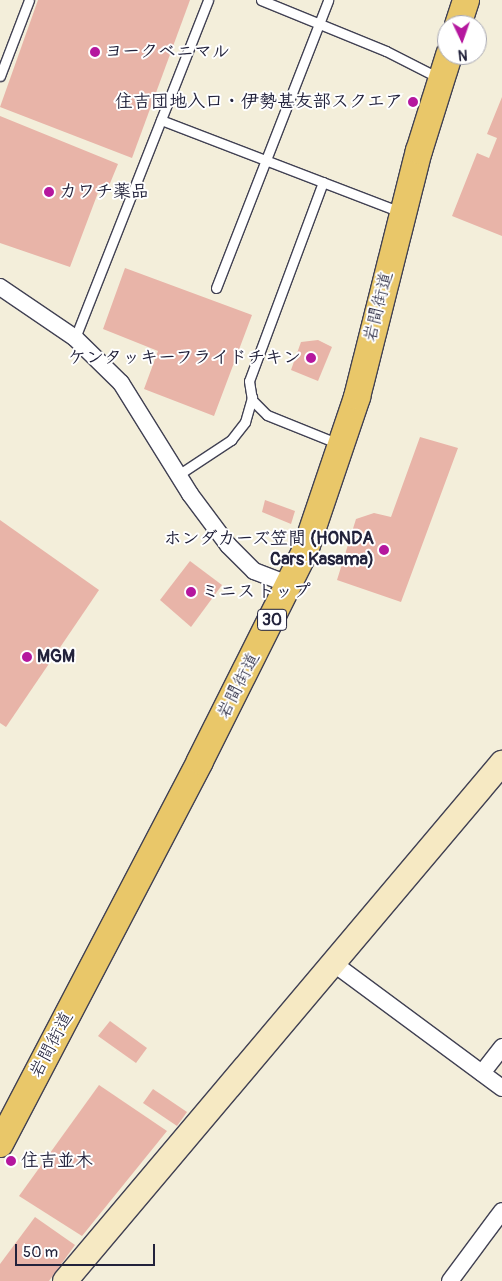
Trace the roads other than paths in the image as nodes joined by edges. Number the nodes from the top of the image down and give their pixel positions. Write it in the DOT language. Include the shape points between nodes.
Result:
graph roads {
  1 [pos="29,0"];
  2 [pos="208,0"];
  3 [pos="261,0"];
  4 [pos="328,0"];
  5 [pos="466,0"];
  6 [pos="461,15"];
  7 [pos="319,23"];
  8 [pos="445,67"];
  9 [pos="0,76"];
  10 [pos="161,120"];
  11 [pos="265,160"];
  12 [pos="323,182"];
  13 [pos="403,213"];
  14 [pos="0,288"];
  15 [pos="216,288"];
  16 [pos="74,338"];
  17 [pos="252,396"];
  18 [pos="342,445"];
  19 [pos="178,475"];
  20 [pos="290,585"];
  21 [pos="502,763"];
  22 [pos="333,963"];
  23 [pos="502,1047"];
  24 [pos="482,1073"];
  25 [pos="502,1088"];
  26 [pos="0,1144"];
  27 [pos="501,1214"];
  28 [pos="65,1281"];
  29 [pos="450,1281"];
  1 -- 9 [label="lane"];
  2 -- 10 [label="lane"];
  3 -- 7 [label="lane"];
  4 -- 7 [label="lane"];
  5 -- 6 [label="main road"];
  7 -- 8 [label="lane" via="386,51"];
  7 -- 11 [label="lane"];
  8 -- 13 [label="main road, 岩間街道 / 30"];
  10 -- 11 [label="lane"];
  10 -- 16 [label="lane"];
  11 -- 12 [label="lane"];
  11 -- 15 [label="lane"];
  12 -- 13 [label="lane"];
  12 -- 17 [label="lane" via="249,381"];
  13 -- 18 [label="main road, 岩間街道 / 30"];
  14 -- 16 [label="street"];
  16 -- 19 [label="street" via="121,383"];
  17 -- 18 [label="lane" via="267,414"];
  17 -- 19 [label="lane" via="245,422 231,440"];
  18 -- 20 [label="main road, 岩間街道 / 30"];
  19 -- 20 [label="street" via="242,562 254,571"];
  20 -- 26 [label="main road, 岩間街道 / 30"];
  21 -- 22 [label="street"];
  22 -- 24 [label="street"];
  22 -- 28 [label="street"];
  23 -- 24 [label="street"];
  24 -- 25 [label="street"];
  27 -- 29 [label="street"];
}
